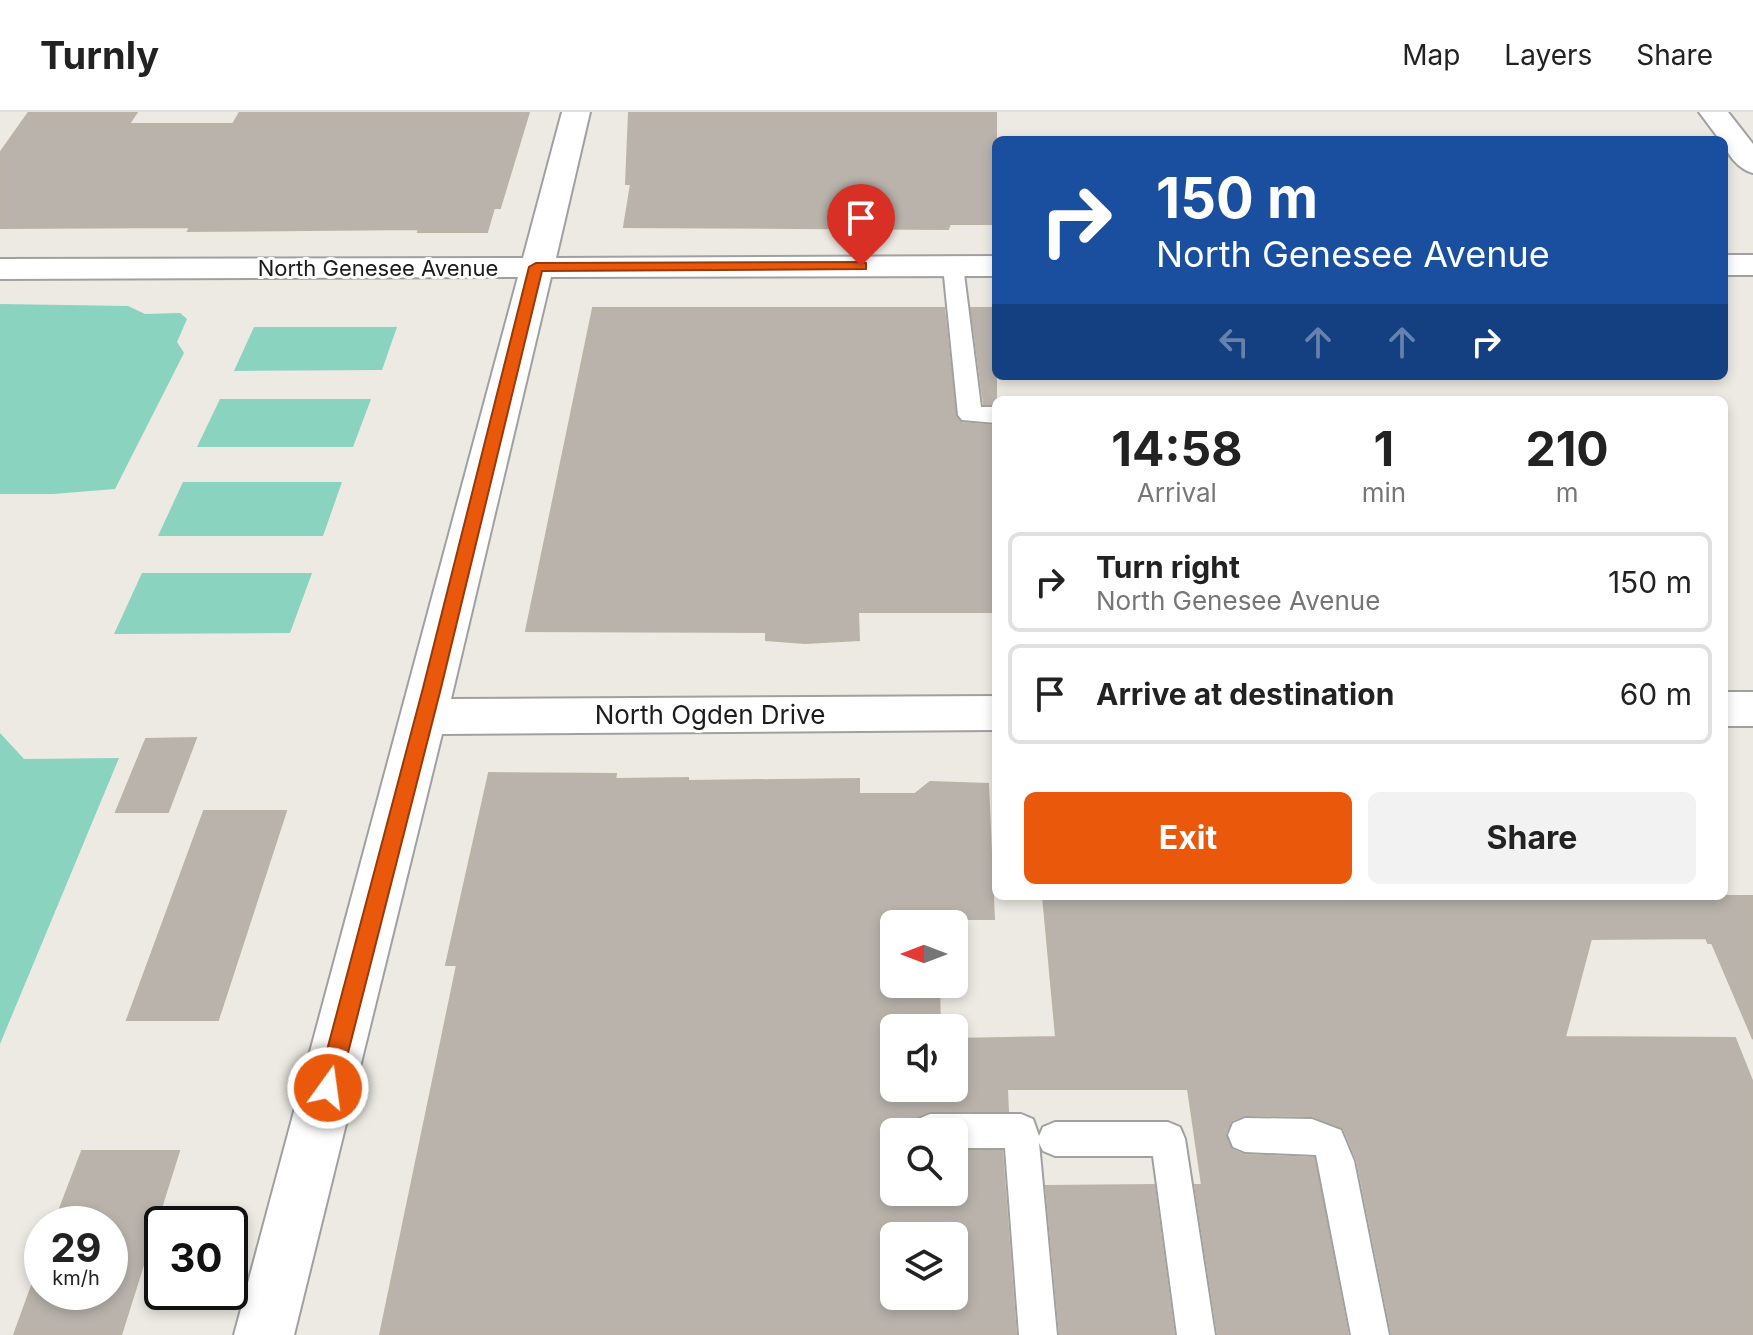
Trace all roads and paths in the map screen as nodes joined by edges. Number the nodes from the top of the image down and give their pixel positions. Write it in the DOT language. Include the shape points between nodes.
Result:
graph roads {
  1 [pos="576,112"];
  2 [pos="1713,112"];
  3 [pos="1753,164"];
  4 [pos="1728,265"];
  5 [pos="1753,265"];
  6 [pos="953,266"];
  7 [pos="992,266"];
  8 [pos="536,267"];
  9 [pos="0,269"];
  10 [pos="992,415"];
  11 [pos="1728,709"];
  12 [pos="1753,709"];
  13 [pos="992,713"];
  14 [pos="424,717"];
  15 [pos="968,1131"];
  16 [pos="1245,1135"];
  17 [pos="1055,1139"];
  18 [pos="264,1335"];
  19 [pos="1038,1335"];
  20 [pos="1196,1335"];
  21 [pos="1370,1335"];
  1 -- 8 [label="street"];
  2 -- 3 [label="street"];
  4 -- 5 [label="street"];
  6 -- 7 [label="street, North Genesee Avenue"];
  6 -- 8 [label="street, North Genesee Avenue"];
  6 -- 10 [label="lane" via="970,415"];
  8 -- 9 [label="street, North Genesee Avenue"];
  8 -- 14 [label="street"];
  11 -- 12 [label="street"];
  13 -- 14 [label="street, North Ogden Drive"];
  14 -- 18 [label="street"];
  15 -- 19 [label="lane" via="1021,1131"];
  16 -- 21 [label="lane" via="1312,1136 1329,1142"];
  17 -- 20 [label="lane" via="1168,1139"];
}
